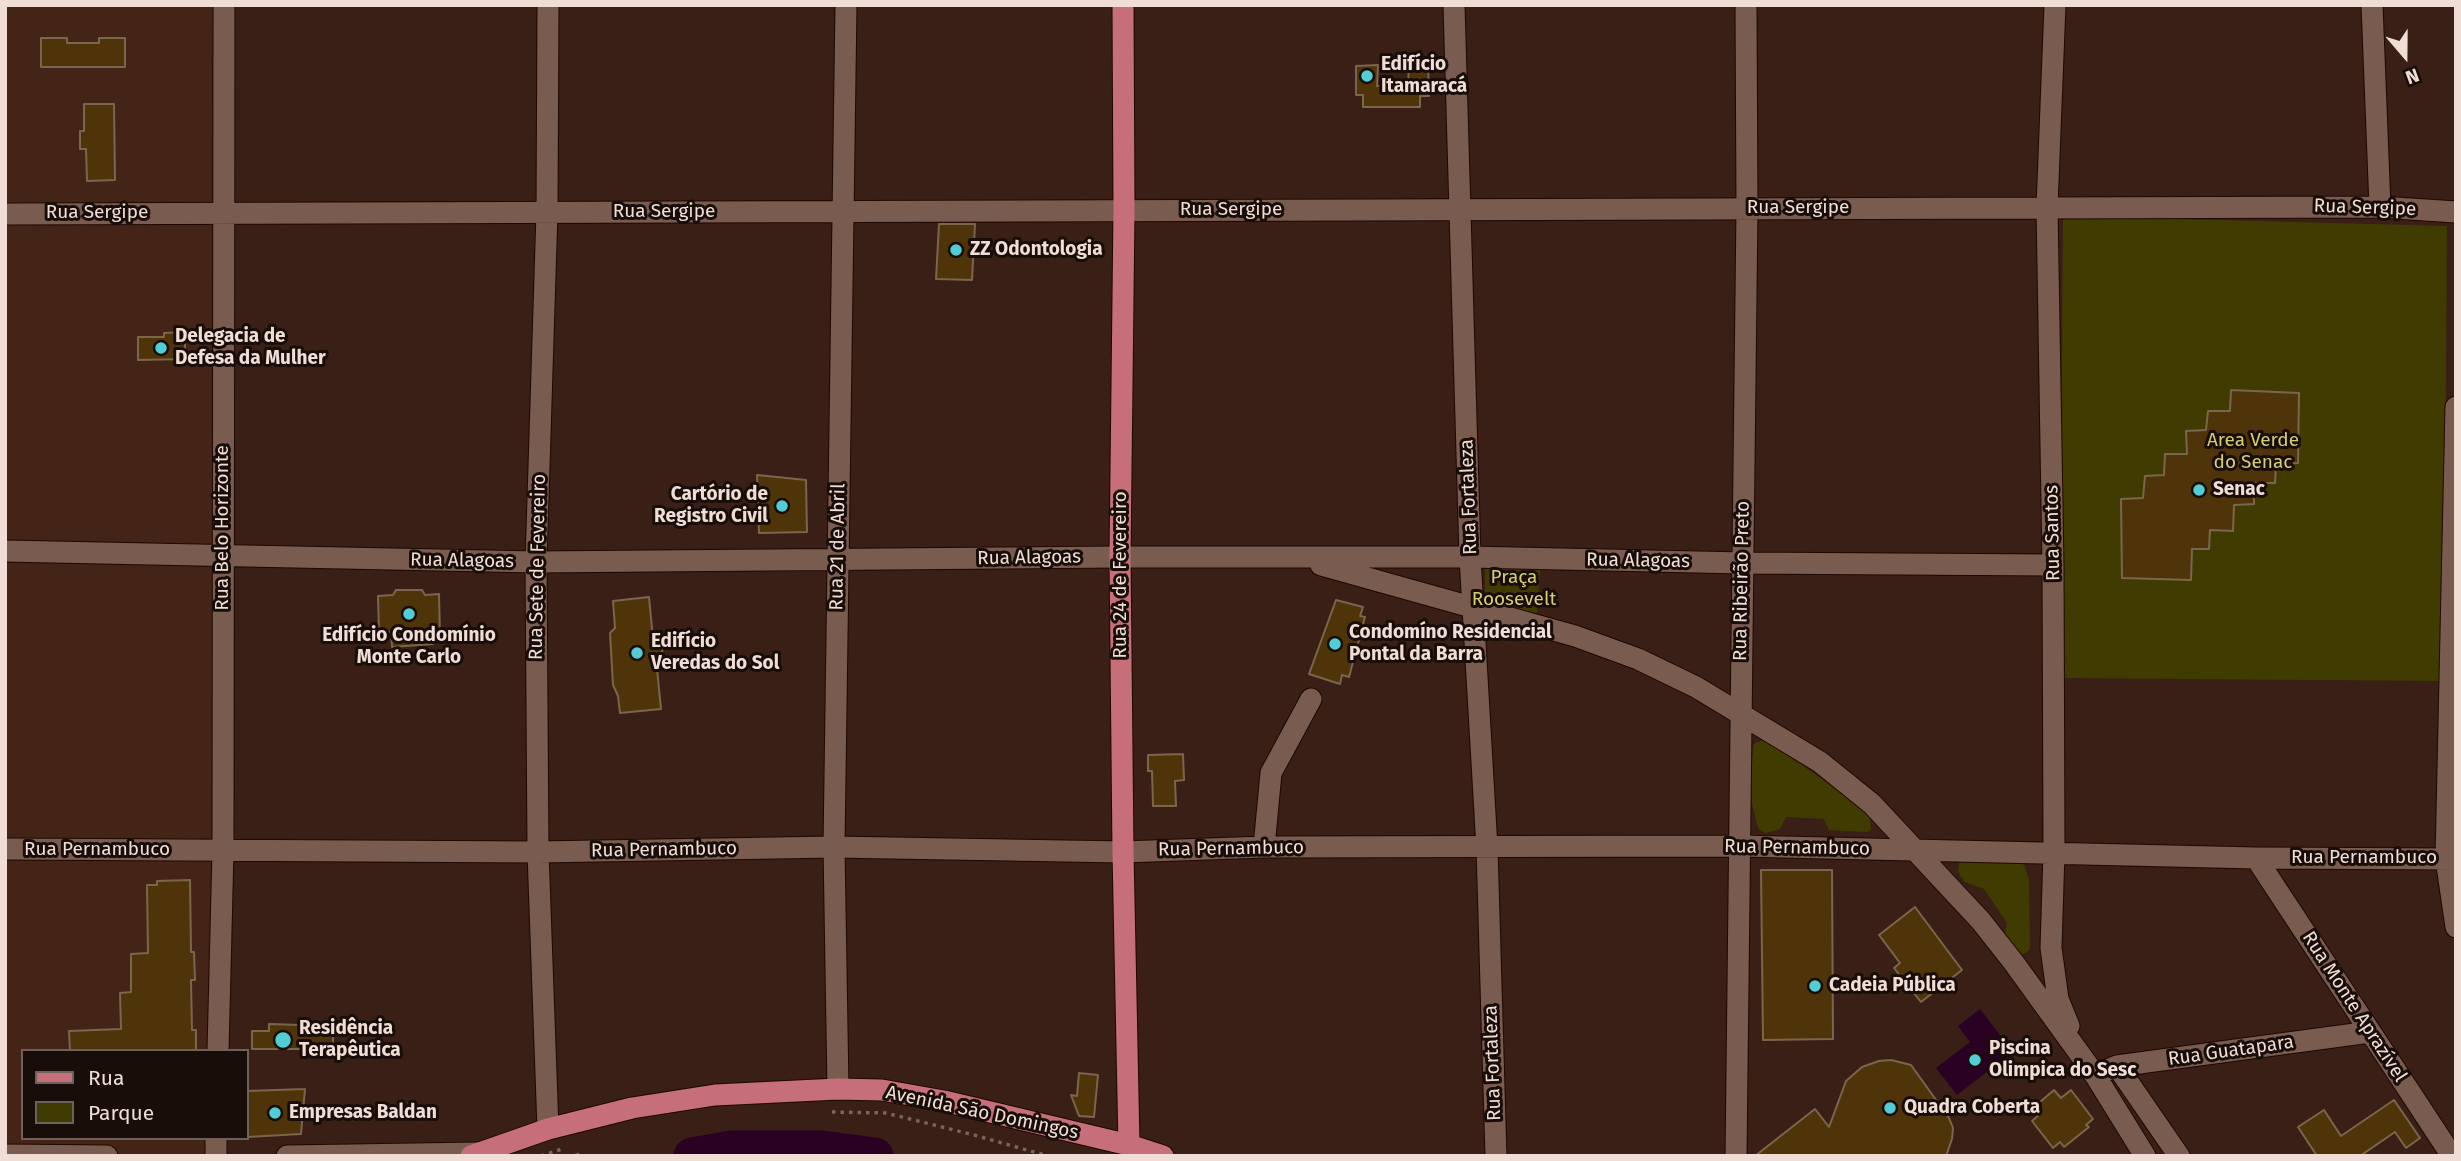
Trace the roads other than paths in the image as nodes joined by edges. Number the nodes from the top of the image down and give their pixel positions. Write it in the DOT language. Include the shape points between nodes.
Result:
graph roads {
  1 [pos="224,5"];
  2 [pos="548,5"];
  3 [pos="846,5"];
  4 [pos="1123,5"];
  5 [pos="1454,5"];
  6 [pos="1746,5"];
  7 [pos="2055,5"];
  8 [pos="2372,5"];
  9 [pos="2047,207"];
  10 [pos="2380,207"];
  11 [pos="1747,208"];
  12 [pos="1124,210"];
  13 [pos="1461,210"];
  14 [pos="843,211"];
  15 [pos="547,212"];
  16 [pos="2456,212"];
  17 [pos="225,213"];
  18 [pos="5,214"];
  19 [pos="2456,407"];
  20 [pos="5,551"];
  21 [pos="2454,552"];
  22 [pos="223,556"];
  23 [pos="1120,556"];
  24 [pos="1470,557"];
  25 [pos="1295,558"];
  26 [pos="838,560"];
  27 [pos="536,562"];
  28 [pos="1743,563"];
  29 [pos="2053,565"];
  30 [pos="1472,606"];
  31 [pos="1311,699"];
  32 [pos="1740,716"];
  33 [pos="1740,846"];
  34 [pos="834,847"];
  35 [pos="1265,847"];
  36 [pos="1488,848"];
  37 [pos="5,849"];
  38 [pos="222,851"];
  39 [pos="1919,851"];
  40 [pos="538,852"];
  41 [pos="1123,852"];
  42 [pos="2054,852"];
  43 [pos="2256,858"];
  44 [pos="2451,859"];
  45 [pos="2456,927"];
  46 [pos="2051,948"];
  47 [pos="2014,963"];
  48 [pos="2370,1032"];
  49 [pos="218,1049"];
  50 [pos="2081,1056"];
  51 [pos="2117,1066"];
  52 [pos="2095,1075"];
  53 [pos="838,1088"];
  54 [pos="548,1129"];
  55 [pos="1115,1147"];
  56 [pos="475,1154"];
  57 [pos="5,1155"];
  58 [pos="1158,1155"];
  59 [pos="107,1156"];
  60 [pos="287,1156"];
  61 [pos="1496,1156"];
  62 [pos="1736,1156"];
  63 [pos="2145,1156"];
  64 [pos="2179,1156"];
  65 [pos="2452,1156"];
  1 -- 17 [label="street, Rua Belo Horizonte"];
  2 -- 15 [label="street, Rua Sete de Fevereiro"];
  3 -- 14 [label="street, Rua 21 de Abril"];
  4 -- 12 [label="main road, Rua 24 de Fevereiro"];
  5 -- 13 [label="street, Rua Fortaleza"];
  6 -- 11 [label="street, Rua Ribeirão Preto"];
  7 -- 9 [label="street, Rua Santos"];
  8 -- 10 [label="street"];
  9 -- 10 [label="street, Rua Sergipe"];
  9 -- 11 [label="street, Rua Sergipe"];
  9 -- 29 [label="street, Rua Santos"];
  10 -- 16 [label="street, Rua Sergipe"];
  11 -- 13 [label="street, Rua Sergipe"];
  11 -- 28 [label="street, Rua Ribeirão Preto"];
  12 -- 13 [label="street, Rua Sergipe"];
  12 -- 14 [label="street, Rua Sergipe"];
  12 -- 23 [label="main road, Rua 24 de Fevereiro"];
  13 -- 24 [label="street, Rua Fortaleza"];
  14 -- 15 [label="street, Rua Sergipe"];
  14 -- 26 [label="street, Rua 21 de Abril"];
  15 -- 17 [label="street, Rua Sergipe"];
  15 -- 27 [label="street, Rua Sete de Fevereiro"];
  17 -- 18 [label="street, Rua Sergipe"];
  17 -- 22 [label="street, Rua Belo Horizonte"];
  19 -- 21 [label="street"];
  20 -- 22 [label="street, Rua Alagoas"];
  21 -- 44 [label="street"];
  22 -- 27 [label="street, Rua Alagoas"];
  22 -- 38 [label="street, Rua Belo Horizonte"];
  23 -- 25 [label="street, Rua Alagoas"];
  23 -- 26 [label="street, Rua Alagoas"];
  23 -- 41 [label="main road, Rua 24 de Fevereiro"];
  24 -- 25 [label="street, Rua Alagoas"];
  24 -- 28 [label="street, Rua Alagoas"];
  24 -- 30 [label="street, Rua Fortaleza"];
  25 -- 30 [label="street"];
  26 -- 27 [label="street, Rua Alagoas"];
  26 -- 34 [label="street, Rua 21 de Abril"];
  27 -- 40 [label="street, Rua Sete de Fevereiro"];
  28 -- 29 [label="street, Rua Alagoas"];
  28 -- 32 [label="street, Rua Ribeirão Preto"];
  29 -- 42 [label="street, Rua Santos"];
  30 -- 32 [label="street" via="1637,659 1696,687"];
  30 -- 36 [label="street, Rua Fortaleza"];
  31 -- 35 [label="street" via="1271,773"];
  32 -- 33 [label="street, Rua Ribeirão Preto"];
  32 -- 39 [label="street" via="1820,762 1872,804"];
  33 -- 36 [label="street, Rua Pernambuco"];
  33 -- 39 [label="street, Rua Pernambuco"];
  33 -- 62 [label="street, Rua Ribeirão Preto"];
  34 -- 40 [label="street, Rua Pernambuco"];
  34 -- 41 [label="street, Rua Pernambuco"];
  34 -- 53 [label="street, Rua 21 de Abril"];
  35 -- 36 [label="street, Rua Pernambuco"];
  35 -- 41 [label="street, Rua Pernambuco"];
  36 -- 61 [label="street, Rua Fortaleza"];
  37 -- 38 [label="street, Rua Pernambuco"];
  38 -- 40 [label="street, Rua Pernambuco"];
  38 -- 49 [label="street, Rua Belo Horizonte"];
  39 -- 42 [label="street, Rua Pernambuco"];
  39 -- 47 [label="street"];
  40 -- 54 [label="street, Rua Sete de Fevereiro"];
  41 -- 55 [label="main road, Rua 24 de Fevereiro"];
  42 -- 43 [label="street, Rua Pernambuco"];
  42 -- 46 [label="street, Rua Santos"];
  43 -- 44 [label="street, Rua Pernambuco"];
  43 -- 48 [label="street, Rua Monte Aprazível"];
  44 -- 45 [label="street"];
  46 -- 47 [label="street" via="2037,965"];
  46 -- 50 [label="street, Rua Santos" via="2058,999"];
  47 -- 50 [label="street"];
  48 -- 51 [label="street, Rua Guatapara"];
  48 -- 65 [label="street, Rua Monte Aprazível"];
  50 -- 52 [label="street"];
  51 -- 52 [label="street, Rua Guatapara"];
  51 -- 64 [label="street"];
  52 -- 63 [label="street"];
  53 -- 54 [label="main road, Avenida São Domingos" via="715,1095 632,1108"];
  53 -- 55 [label="main road, Avenida São Domingos" via="944,1101"];
  54 -- 56 [label="main road, Avenida São Domingos"];
  55 -- 58 [label="main road, Avenida São Domingos"];
  56 -- 60 [label="street"];
  57 -- 59 [label="street"];
}
